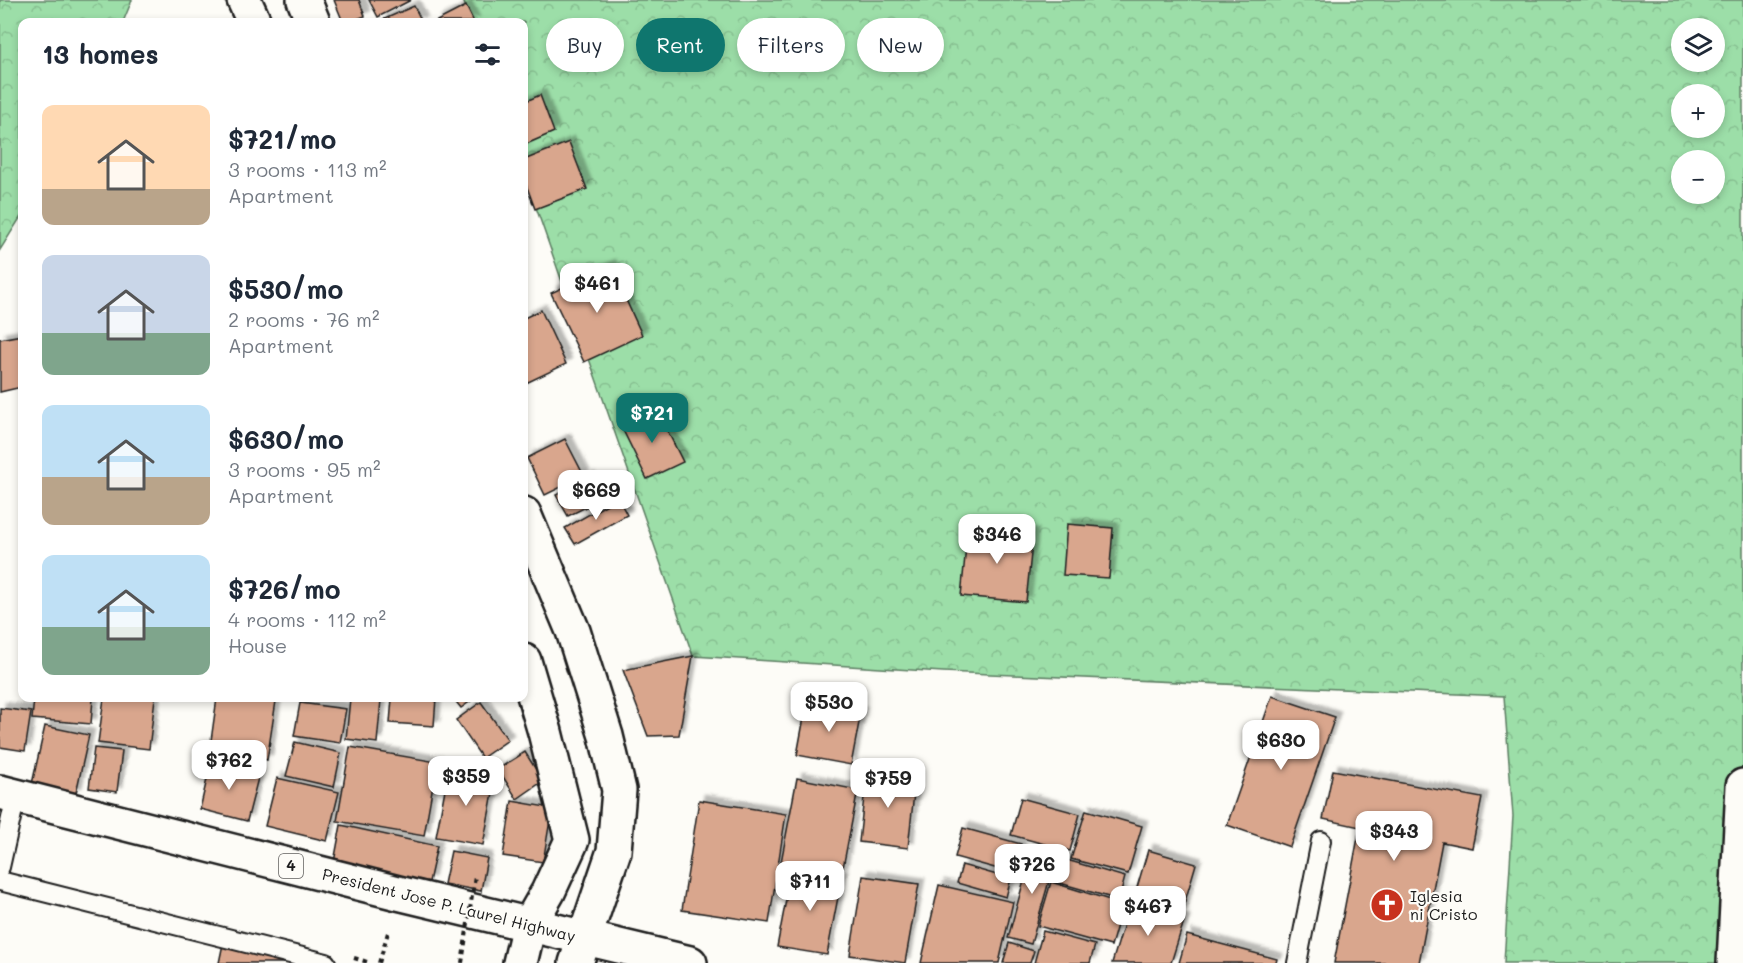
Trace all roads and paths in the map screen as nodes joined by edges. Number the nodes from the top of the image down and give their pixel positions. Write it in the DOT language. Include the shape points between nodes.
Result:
graph roads {
  1 [pos="244,0"];
  2 [pos="304,0"];
  3 [pos="252,18"];
  4 [pos="311,18"];
  5 [pos="528,524"];
  6 [pos="528,675"];
  7 [pos="1743,786"];
  8 [pos="8,794"];
  9 [pos="1321,841"];
  10 [pos="0,867"];
  11 [pos="475,876"];
  12 [pos="0,881"];
  13 [pos="529,925"];
  14 [pos="579,951"];
  15 [pos="639,957"];
  16 [pos="326,963"];
  17 [pos="462,963"];
  18 [pos="520,963"];
  19 [pos="690,963"];
  20 [pos="1297,963"];
  21 [pos="1734,963"];
  1 -- 3 [label="main road"];
  2 -- 4 [label="main road"];
  5 -- 14 [label="main road" via="573,631 619,790 614,850"];
  6 -- 13 [label="main road" via="572,840"];
  7 -- 21 [label="main road"];
  8 -- 10 [label="lane"];
  8 -- 13 [label="main road, President Jose P. Laurel Highway / 4"];
  9 -- 20 [label="lane"];
  11 -- 17 [label="path, bridge"];
  12 -- 16 [label="lane"];
  13 -- 14 [label="main road, President Jose P. Laurel Highway / 4"];
  13 -- 18 [label="main road"];
  14 -- 15 [label="main road, President Jose P. Laurel Highway / 4"];
  15 -- 19 [label="main road, President Jose P. Laurel Highway / 4"];
}
